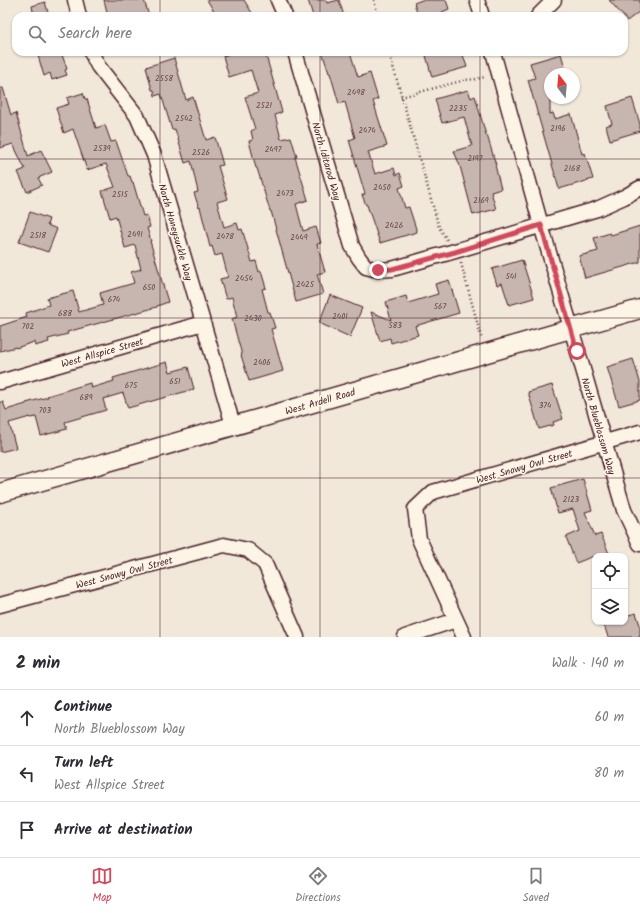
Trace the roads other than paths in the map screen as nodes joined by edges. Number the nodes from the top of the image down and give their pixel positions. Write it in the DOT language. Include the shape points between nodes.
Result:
graph roads {
  1 [pos="75,0"];
  2 [pos="278,0"];
  3 [pos="477,0"];
  4 [pos="554,0"];
  5 [pos="78,12"];
  6 [pos="282,12"];
  7 [pos="481,12"];
  8 [pos="542,12"];
  9 [pos="93,56"];
  10 [pos="296,56"];
  11 [pos="494,56"];
  12 [pos="640,188"];
  13 [pos="541,225"];
  14 [pos="640,309"];
  15 [pos="203,323"];
  16 [pos="571,329"];
  17 [pos="0,382"];
  18 [pos="234,425"];
  19 [pos="640,432"];
  20 [pos="604,443"];
  21 [pos="0,493"];
  22 [pos="640,544"];
  23 [pos="0,605"];
  24 [pos="456,620"];
  25 [pos="297,637"];
  26 [pos="405,637"];
  27 [pos="464,637"];
  1 -- 5 [label="street"];
  2 -- 6 [label="street"];
  3 -- 7 [label="street"];
  4 -- 8 [label="street"];
  9 -- 15 [label="street, North Honeysuckle Way" via="137,116 154,155"];
  10 -- 13 [label="street, North Iditarod Way" via="352,246 366,267 378,270 392,269"];
  11 -- 13 [label="street, North Blueblossom Way"];
  12 -- 13 [label="street" via="597,209"];
  13 -- 16 [label="street, North Blueblossom Way"];
  14 -- 16 [label="street, West Ardell Road"];
  15 -- 17 [label="street, West Allspice Street"];
  15 -- 18 [label="street, North Honeysuckle Way"];
  16 -- 18 [label="street, West Ardell Road"];
  16 -- 20 [label="street, North Blueblossom Way"];
  18 -- 21 [label="street, West Ardell Road"];
  19 -- 20 [label="street, West Snowy Owl Street"];
  20 -- 22 [label="street, North Blueblossom Way" via="624,510"];
  20 -- 24 [label="street, West Snowy Owl Street" via="433,492 415,509 419,539"];
  23 -- 25 [label="street, West Snowy Owl Street" via="224,545 248,550 265,564"];
  24 -- 26 [label="street"];
  24 -- 27 [label="street"];
}
